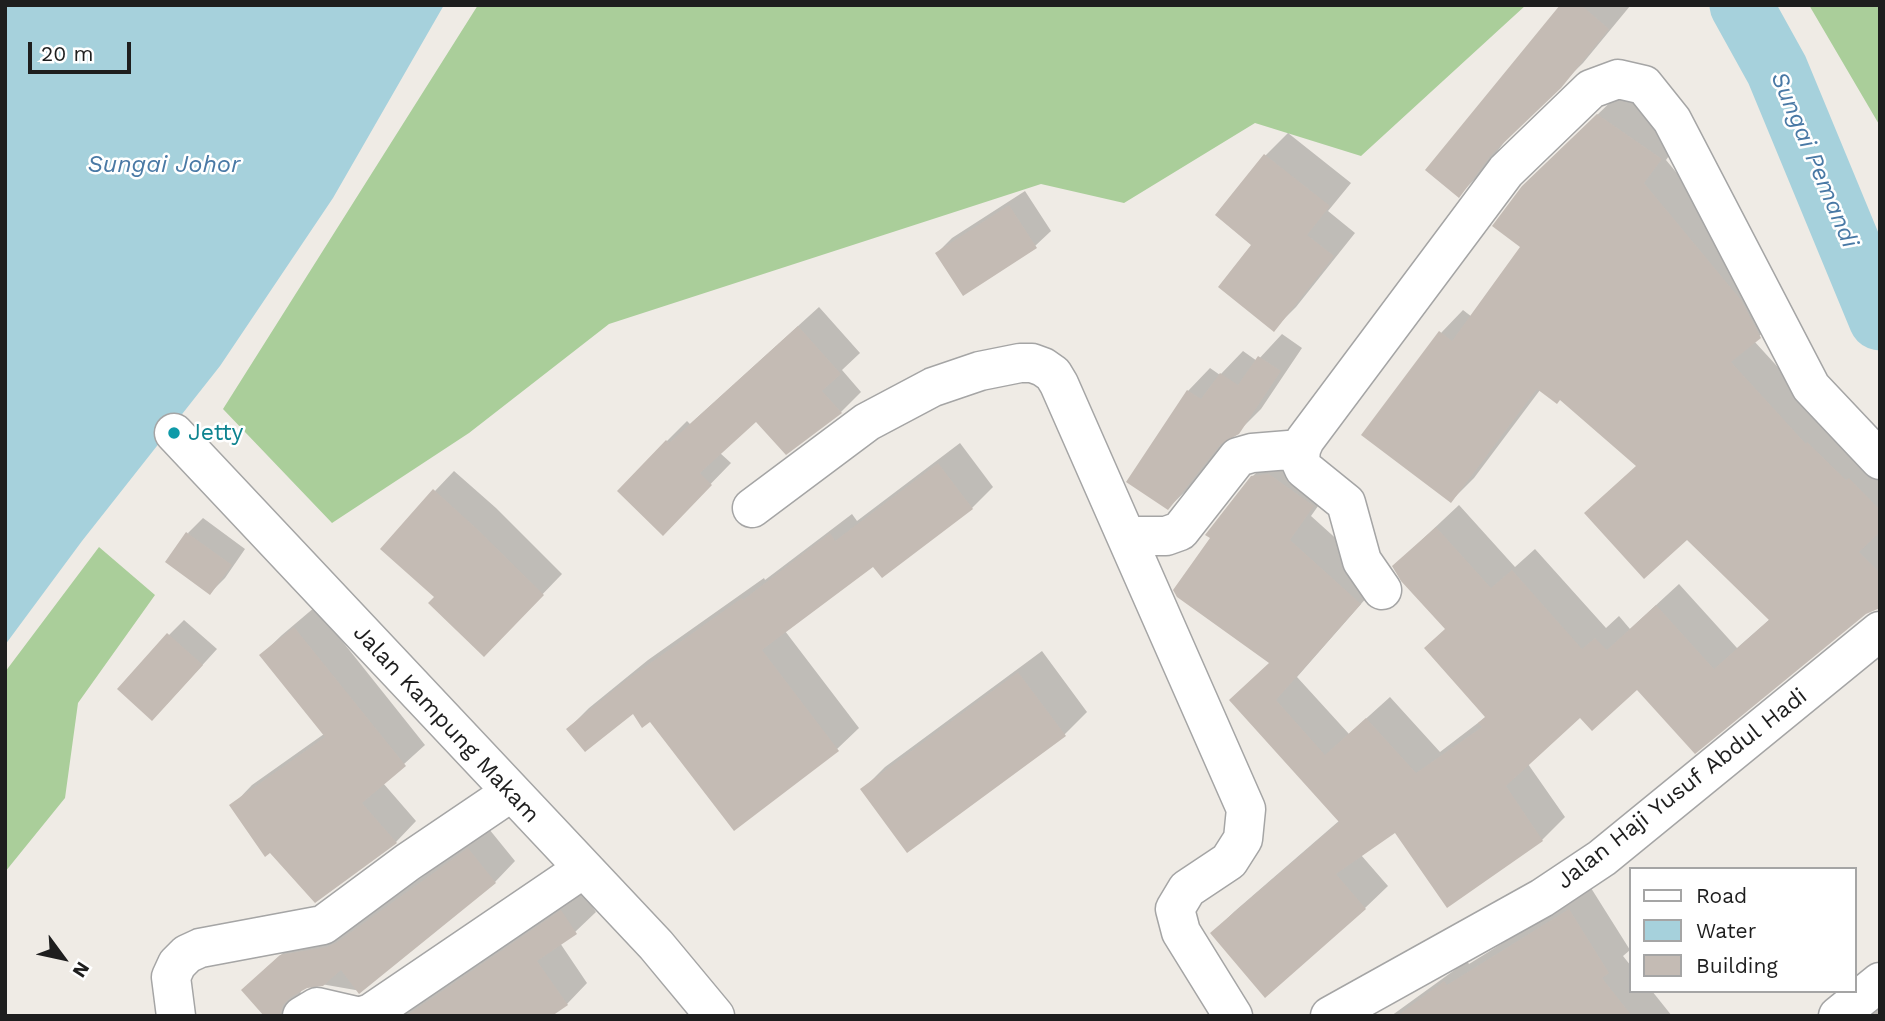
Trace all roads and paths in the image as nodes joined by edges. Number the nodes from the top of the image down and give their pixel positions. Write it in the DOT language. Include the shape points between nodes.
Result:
graph roads {
  1 [pos="174,433"];
  2 [pos="1300,449"];
  3 [pos="1880,460"];
  4 [pos="752,508"];
  5 [pos="1126,537"];
  6 [pos="1382,590"];
  7 [pos="1880,631"];
  8 [pos="510,793"];
  9 [pos="583,869"];
  10 [pos="1880,982"];
  11 [pos="176,1016"];
  12 [pos="302,1016"];
  13 [pos="356,1016"];
  14 [pos="362,1016"];
  15 [pos="715,1016"];
  16 [pos="1233,1016"];
  17 [pos="1330,1016"];
  18 [pos="1838,1016"];
  1 -- 8 [label="street, Jalan Kampung Makam"];
  2 -- 3 [label="street" via="1506,171 1591,89 1618,79 1644,85 1672,120 1811,387"];
  2 -- 5 [label="street" via="1238,457 1180,531"];
  2 -- 6 [label="street" via="1304,469 1346,503 1362,561"];
  4 -- 5 [label="street" via="867,422 933,387 981,371 1032,363 1053,374 1059,384"];
  5 -- 16 [label="street" via="1246,809 1243,839 1229,861 1187,889 1175,909 1181,932"];
  7 -- 17 [label="street, Jalan Haji Yusuf Abdul Hadi" via="1602,858 1542,898"];
  8 -- 9 [label="street, Jalan Kampung Makam"];
  8 -- 11 [label="street" via="323,925 187,954 171,977"];
  9 -- 14 [label="street"];
  9 -- 15 [label="street, Jalan Kampung Makam" via="656,945"];
  10 -- 18 [label="street"];
  12 -- 13 [label="street" via="317,1007"];
}
